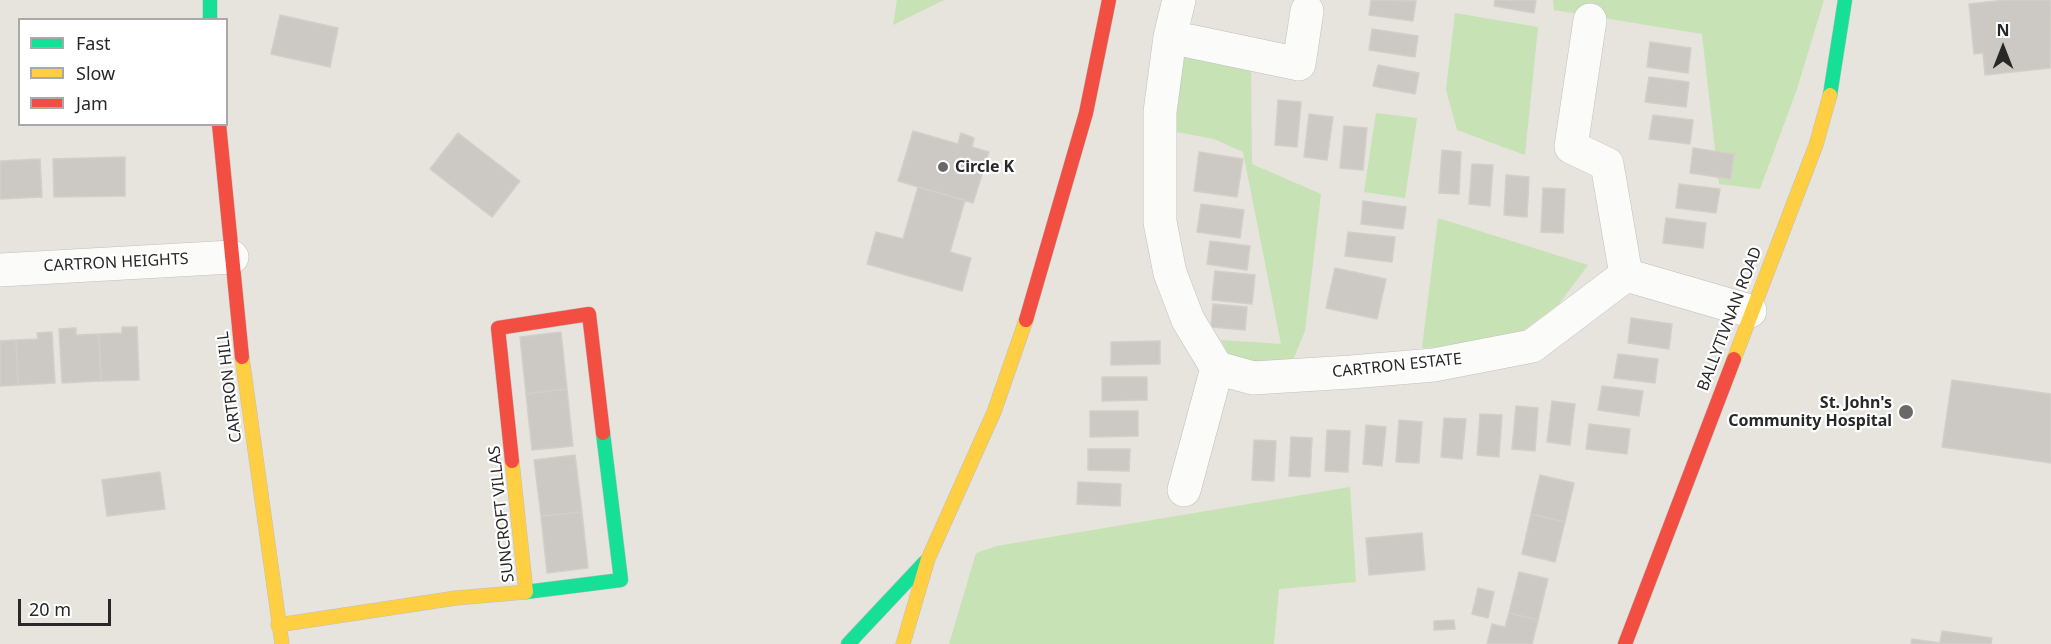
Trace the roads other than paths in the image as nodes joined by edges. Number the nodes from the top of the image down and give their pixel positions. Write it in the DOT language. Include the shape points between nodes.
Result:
graph roads {
  1 [pos="210,0"];
  2 [pos="1109,0"];
  3 [pos="1179,0"];
  4 [pos="1845,0"];
  5 [pos="1307,11"];
  6 [pos="210,18"];
  7 [pos="1590,20"];
  8 [pos="1170,37"];
  9 [pos="219,126"];
  10 [pos="232,257"];
  11 [pos="0,270"];
  12 [pos="1626,275"];
  13 [pos="1750,311"];
  14 [pos="1217,368"];
  15 [pos="1184,490"];
  16 [pos="928,559"];
  17 [pos="526,592"];
  18 [pos="278,625"];
  19 [pos="282,644"];
  20 [pos="848,644"];
  21 [pos="903,644"];
  22 [pos="1624,644"];
  1 -- 6 [label="main road"];
  2 -- 16 [label="main road" via="1086,113 1033,300 994,412"];
  3 -- 8 [label="street"];
  4 -- 13 [label="main road, BALLYTIVNAN ROAD" via="1833,86 1816,145"];
  5 -- 8 [label="street" via="1299,64"];
  7 -- 12 [label="street" via="1571,147 1607,164"];
  8 -- 14 [label="street" via="1160,112 1160,222 1170,273 1188,320"];
  9 -- 10 [label="main road, CARTRON HILL"];
  10 -- 11 [label="street, CARTRON HEIGHTS"];
  10 -- 18 [label="main road, CARTRON HILL" via="245,387"];
  12 -- 13 [label="street"];
  12 -- 14 [label="street, CARTRON ESTATE" via="1532,346 1434,365 1351,372 1253,378"];
  13 -- 22 [label="main road, BALLYTIVNAN ROAD"];
  14 -- 15 [label="street"];
  16 -- 20 [label="main road"];
  16 -- 21 [label="main road"];
  17 -- 17 [label="main road, SUNCROFT VILLAS" via="498,328 589,314 621,580"];
  17 -- 18 [label="main road, SUNCROFT VILLAS" via="456,598"];
  18 -- 19 [label="main road, CARTRON HILL"];
}
